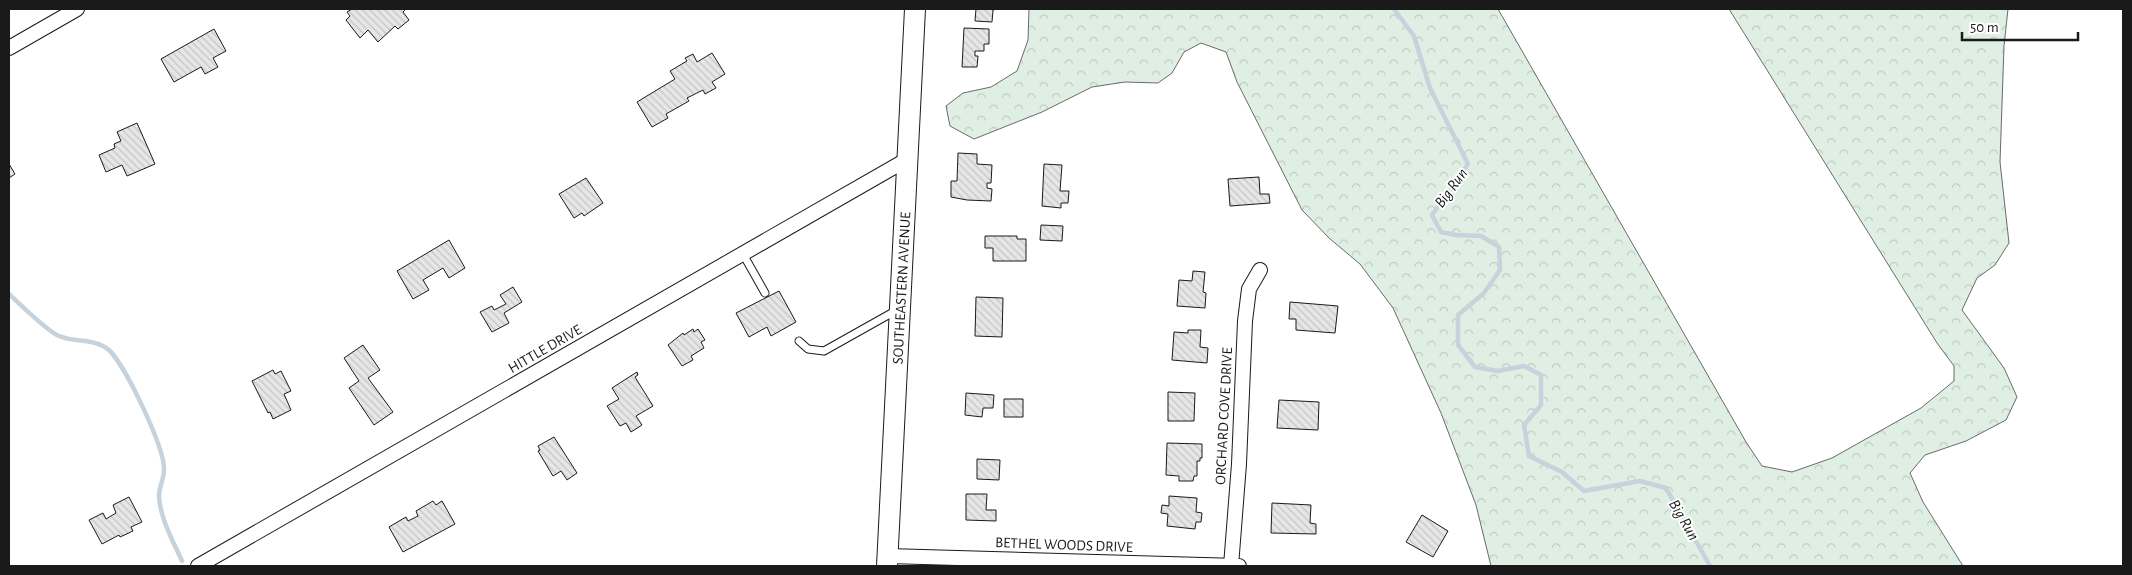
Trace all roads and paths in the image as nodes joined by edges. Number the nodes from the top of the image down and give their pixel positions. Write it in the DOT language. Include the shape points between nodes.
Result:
graph roads {
  1 [pos="78,9"];
  2 [pos="915,9"];
  3 [pos="9,48"];
  4 [pos="908,159"];
  5 [pos="743,254"];
  6 [pos="1260,270"];
  7 [pos="765,293"];
  8 [pos="900,308"];
  9 [pos="799,341"];
  10 [pos="887,561"];
  11 [pos="198,566"];
  12 [pos="1234,566"];
  1 -- 3 [label="street"];
  2 -- 4 [label="street, SOUTHEASTERN AVENUE"];
  4 -- 5 [label="street, HITTLE DRIVE"];
  4 -- 8 [label="street, SOUTHEASTERN AVENUE"];
  5 -- 7 [label="lane"];
  5 -- 11 [label="street, HITTLE DRIVE"];
  6 -- 12 [label="street, ORCHARD COVE DRIVE" via="1249,290 1245,321"];
  8 -- 9 [label="lane" via="824,351 808,350"];
  8 -- 10 [label="street, SOUTHEASTERN AVENUE"];
  10 -- 12 [label="street, BETHEL WOODS DRIVE"];
}
